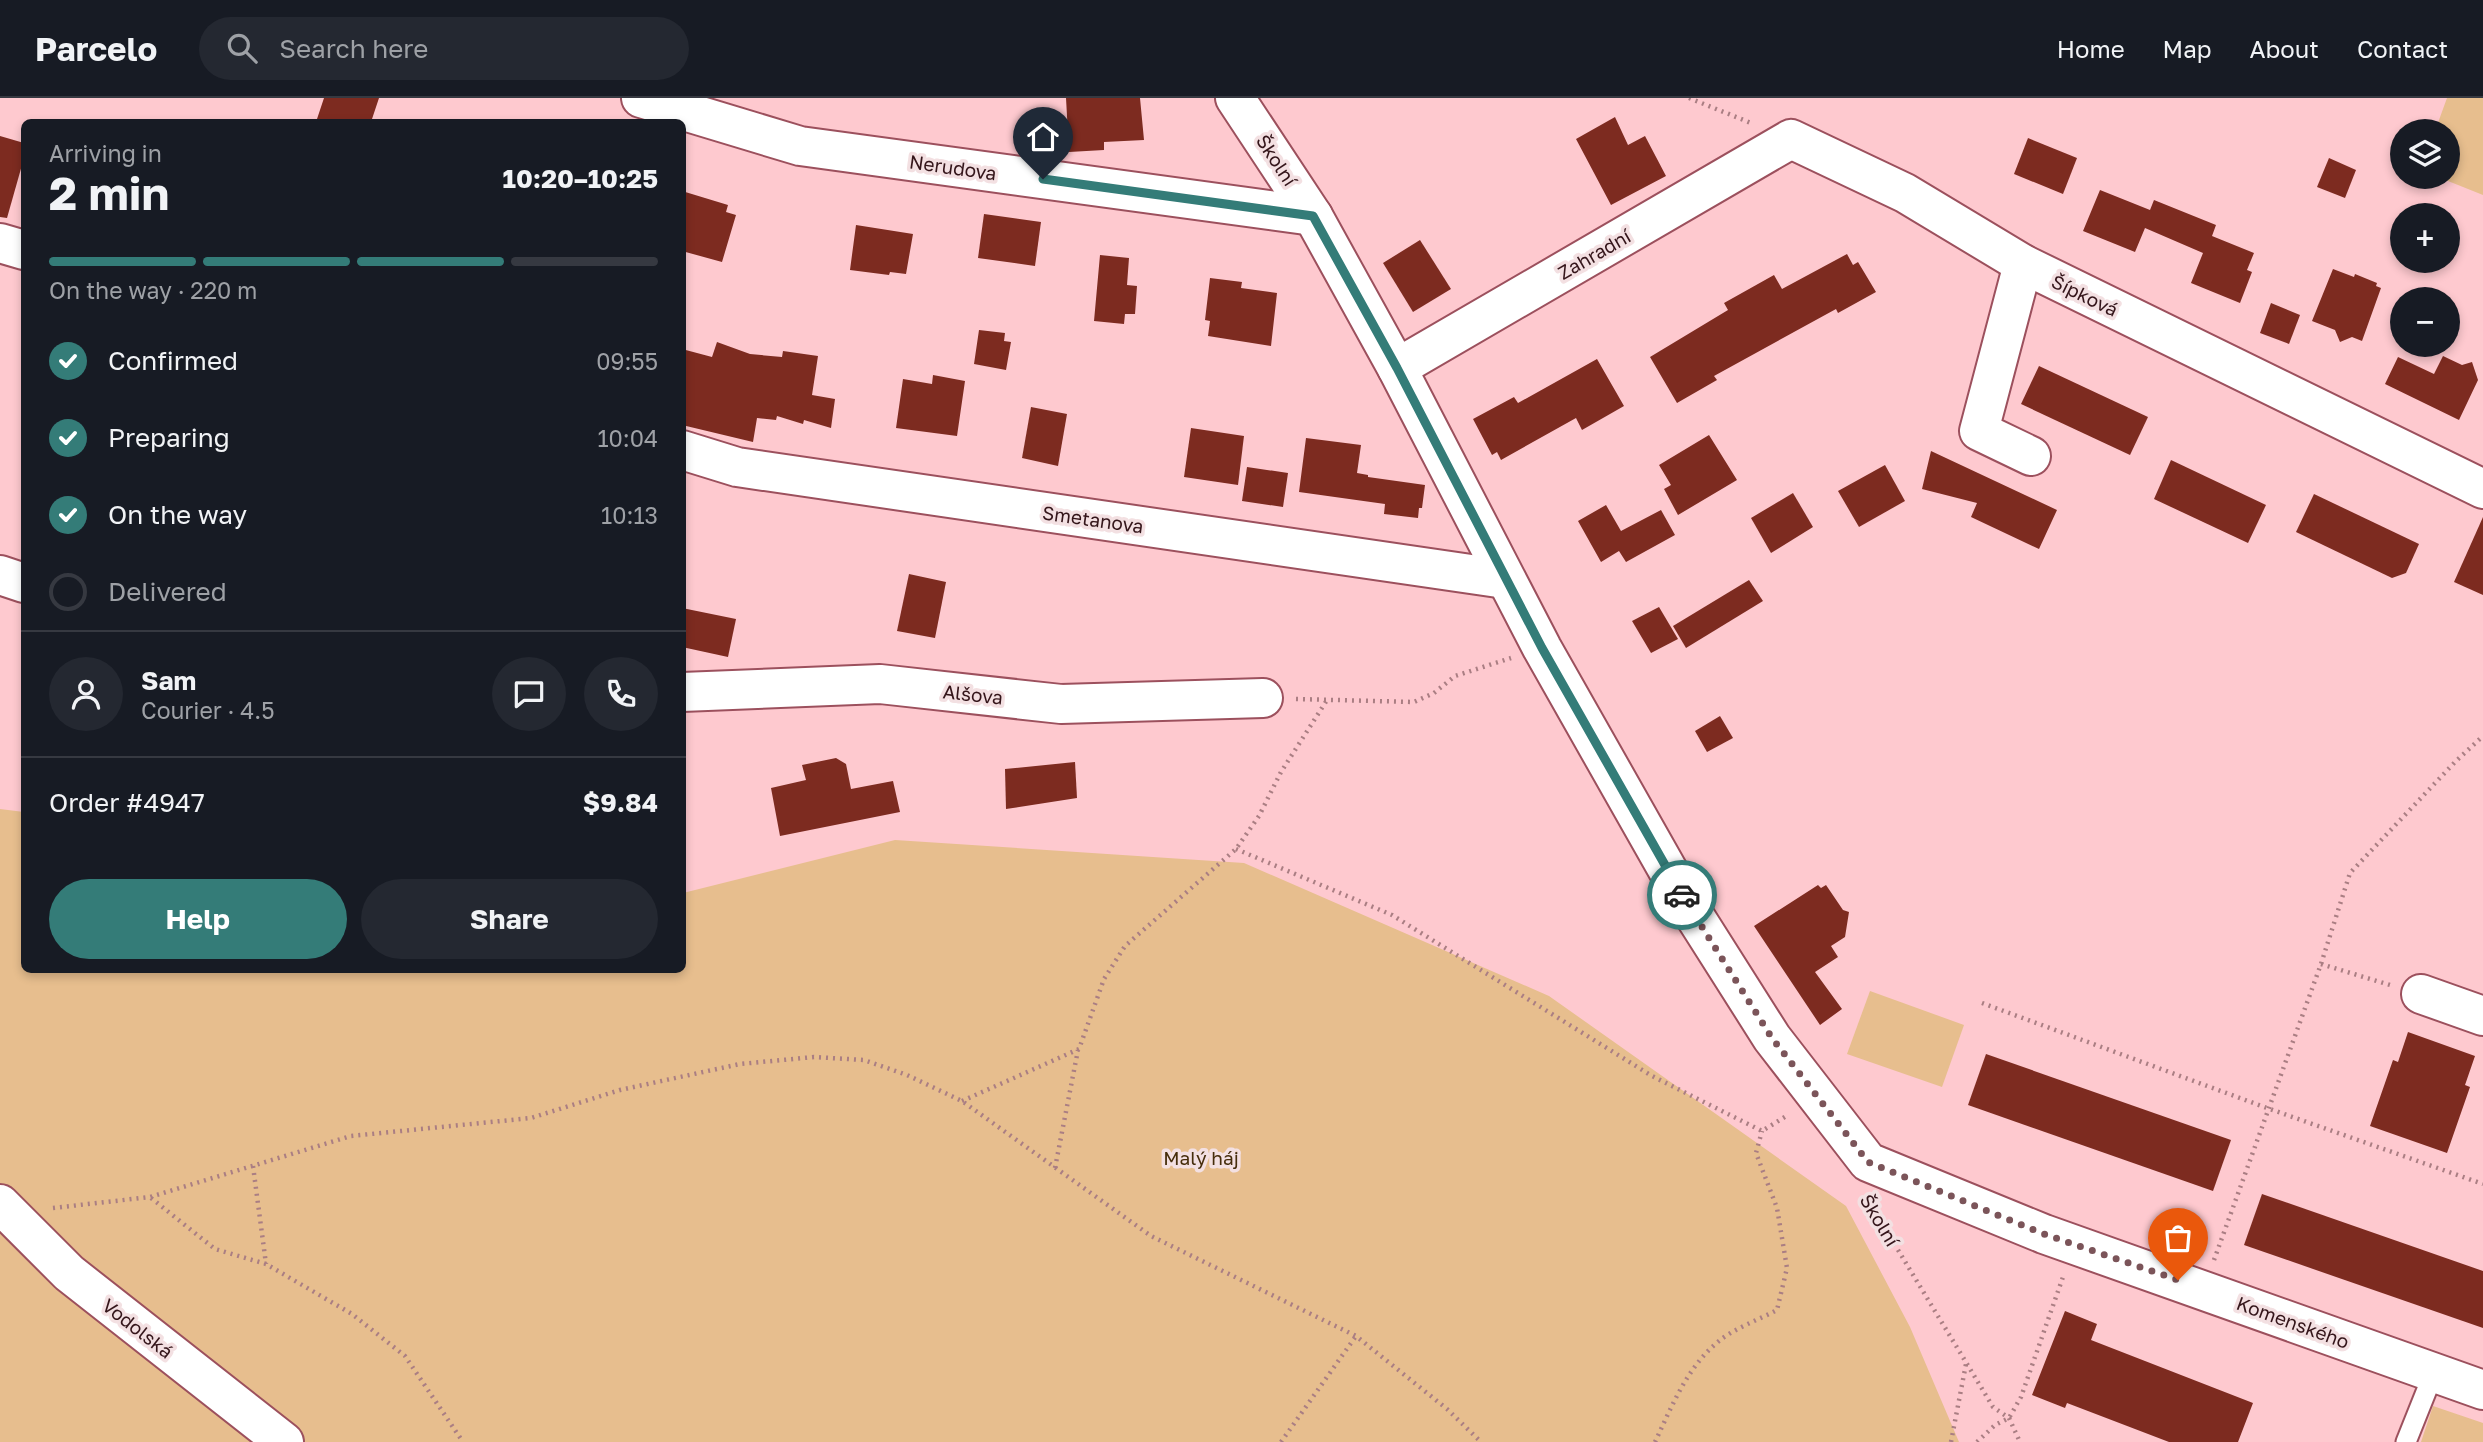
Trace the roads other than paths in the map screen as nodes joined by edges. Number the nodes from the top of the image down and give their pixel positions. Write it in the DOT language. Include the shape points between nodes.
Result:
graph roads {
  1 [pos="641,98"];
  2 [pos="1235,98"];
  3 [pos="1791,139"];
  4 [pos="1313,216"];
  5 [pos="0,243"];
  6 [pos="21,249"];
  7 [pos="2022,264"];
  8 [pos="1397,368"];
  9 [pos="686,451"];
  10 [pos="2031,456"];
  11 [pos="2483,489"];
  12 [pos="0,575"];
  13 [pos="1505,579"];
  14 [pos="21,582"];
  15 [pos="686,692"];
  16 [pos="1263,698"];
  17 [pos="2421,995"];
  18 [pos="2483,1016"];
  19 [pos="1868,1162"];
  20 [pos="4,1209"];
  21 [pos="2434,1372"];
  22 [pos="2483,1390"];
  23 [pos="284,1442"];
  24 [pos="2406,1442"];
  1 -- 4 [label="street, Nerudova" via="800,146"];
  2 -- 4 [label="street, Školní"];
  3 -- 7 [label="street, Šípková" via="1905,192"];
  3 -- 8 [label="street, Zahradní"];
  4 -- 8 [label="street, Školní"];
  5 -- 6 [label="street"];
  7 -- 10 [label="street" via="1979,431"];
  7 -- 11 [label="street, Šípková"];
  8 -- 13 [label="street, Školní"];
  9 -- 13 [label="street, Smetanova" via="737,467"];
  12 -- 14 [label="street"];
  13 -- 19 [label="street, Školní" via="1687,904 1772,1038"];
  15 -- 16 [label="street, Alšova" via="880,684 1061,704"];
  17 -- 18 [label="street"];
  19 -- 21 [label="street, Komenského" via="2074,1244"];
  20 -- 23 [label="street, Vodolská" via="69,1273"];
  21 -- 22 [label="street, Komenského"];
  21 -- 24 [label="lane"];
}
